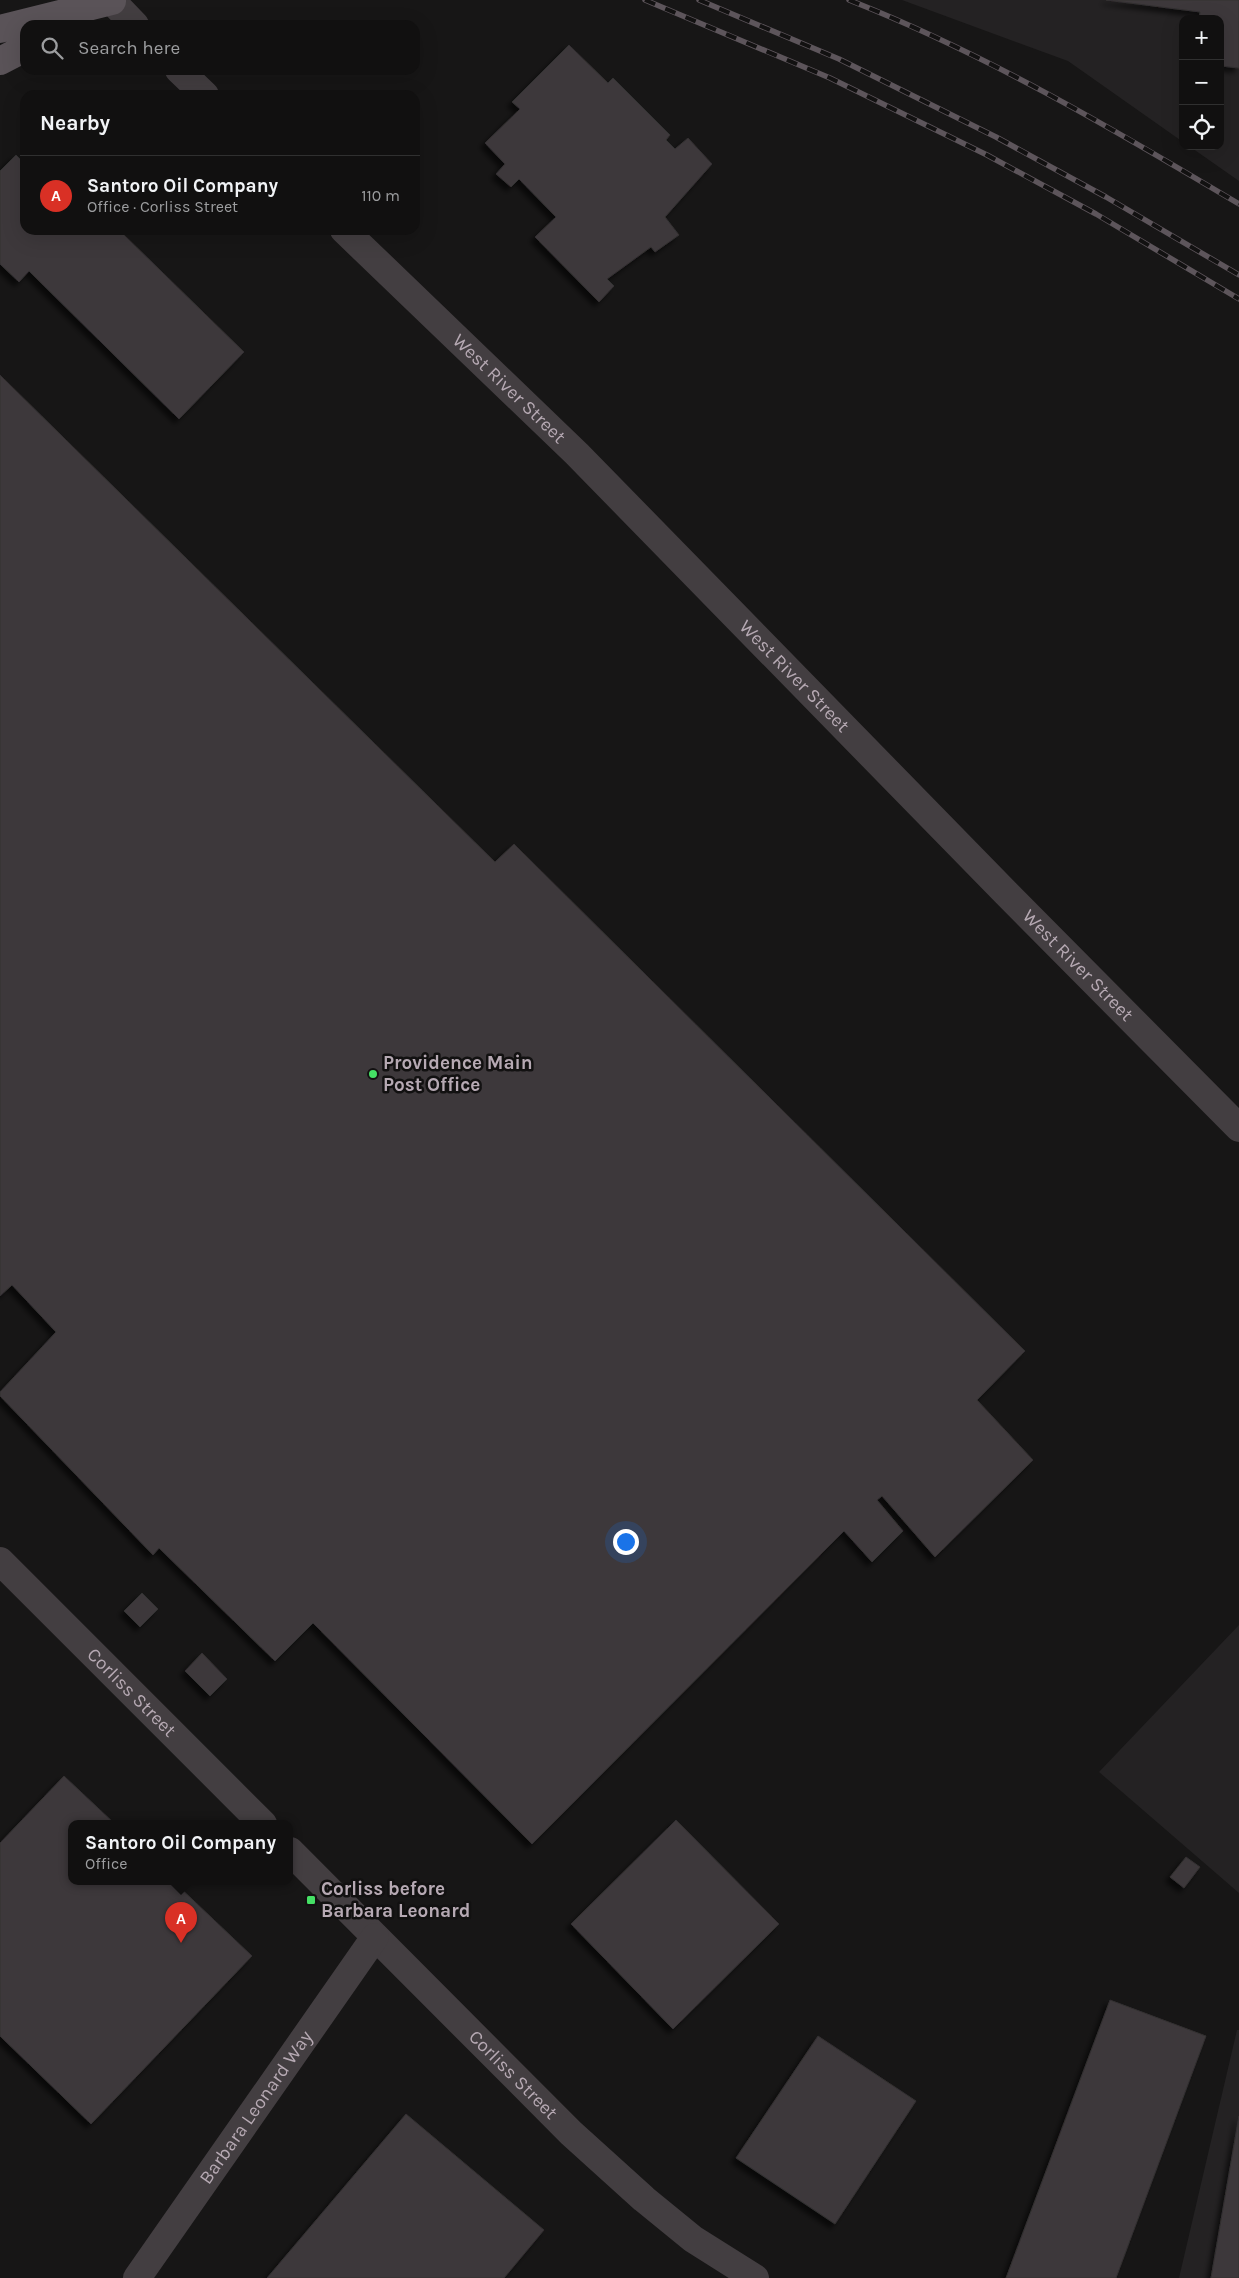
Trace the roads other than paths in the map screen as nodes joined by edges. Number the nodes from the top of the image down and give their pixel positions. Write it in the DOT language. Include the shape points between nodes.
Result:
graph roads {
  1 [pos="114,1"];
  2 [pos="37,20"];
  3 [pos="79,20"];
  4 [pos="131,20"];
  5 [pos="20,24"];
  6 [pos="0,29"];
  7 [pos="20,51"];
  8 [pos="0,61"];
  9 [pos="185,75"];
  10 [pos="200,90"];
  11 [pos="349,235"];
  12 [pos="1239,1128"];
  13 [pos="0,1561"];
  14 [pos="259,1820"];
  15 [pos="293,1854"];
  16 [pos="375,1937"];
  17 [pos="137,2278"];
  18 [pos="755,2278"];
  1 -- 2 [label="main road"];
  1 -- 3 [label="main road"];
  1 -- 4 [label="street"];
  5 -- 6 [label="main road"];
  7 -- 8 [label="main road"];
  9 -- 10 [label="street"];
  11 -- 12 [label="street, West River Street" via="584,460"];
  13 -- 14 [label="street, Corliss Street"];
  15 -- 16 [label="street, Corliss Street"];
  16 -- 17 [label="street, Barbara Leonard Way"];
  16 -- 18 [label="street, Corliss Street" via="613,2171 693,2239"];
}
